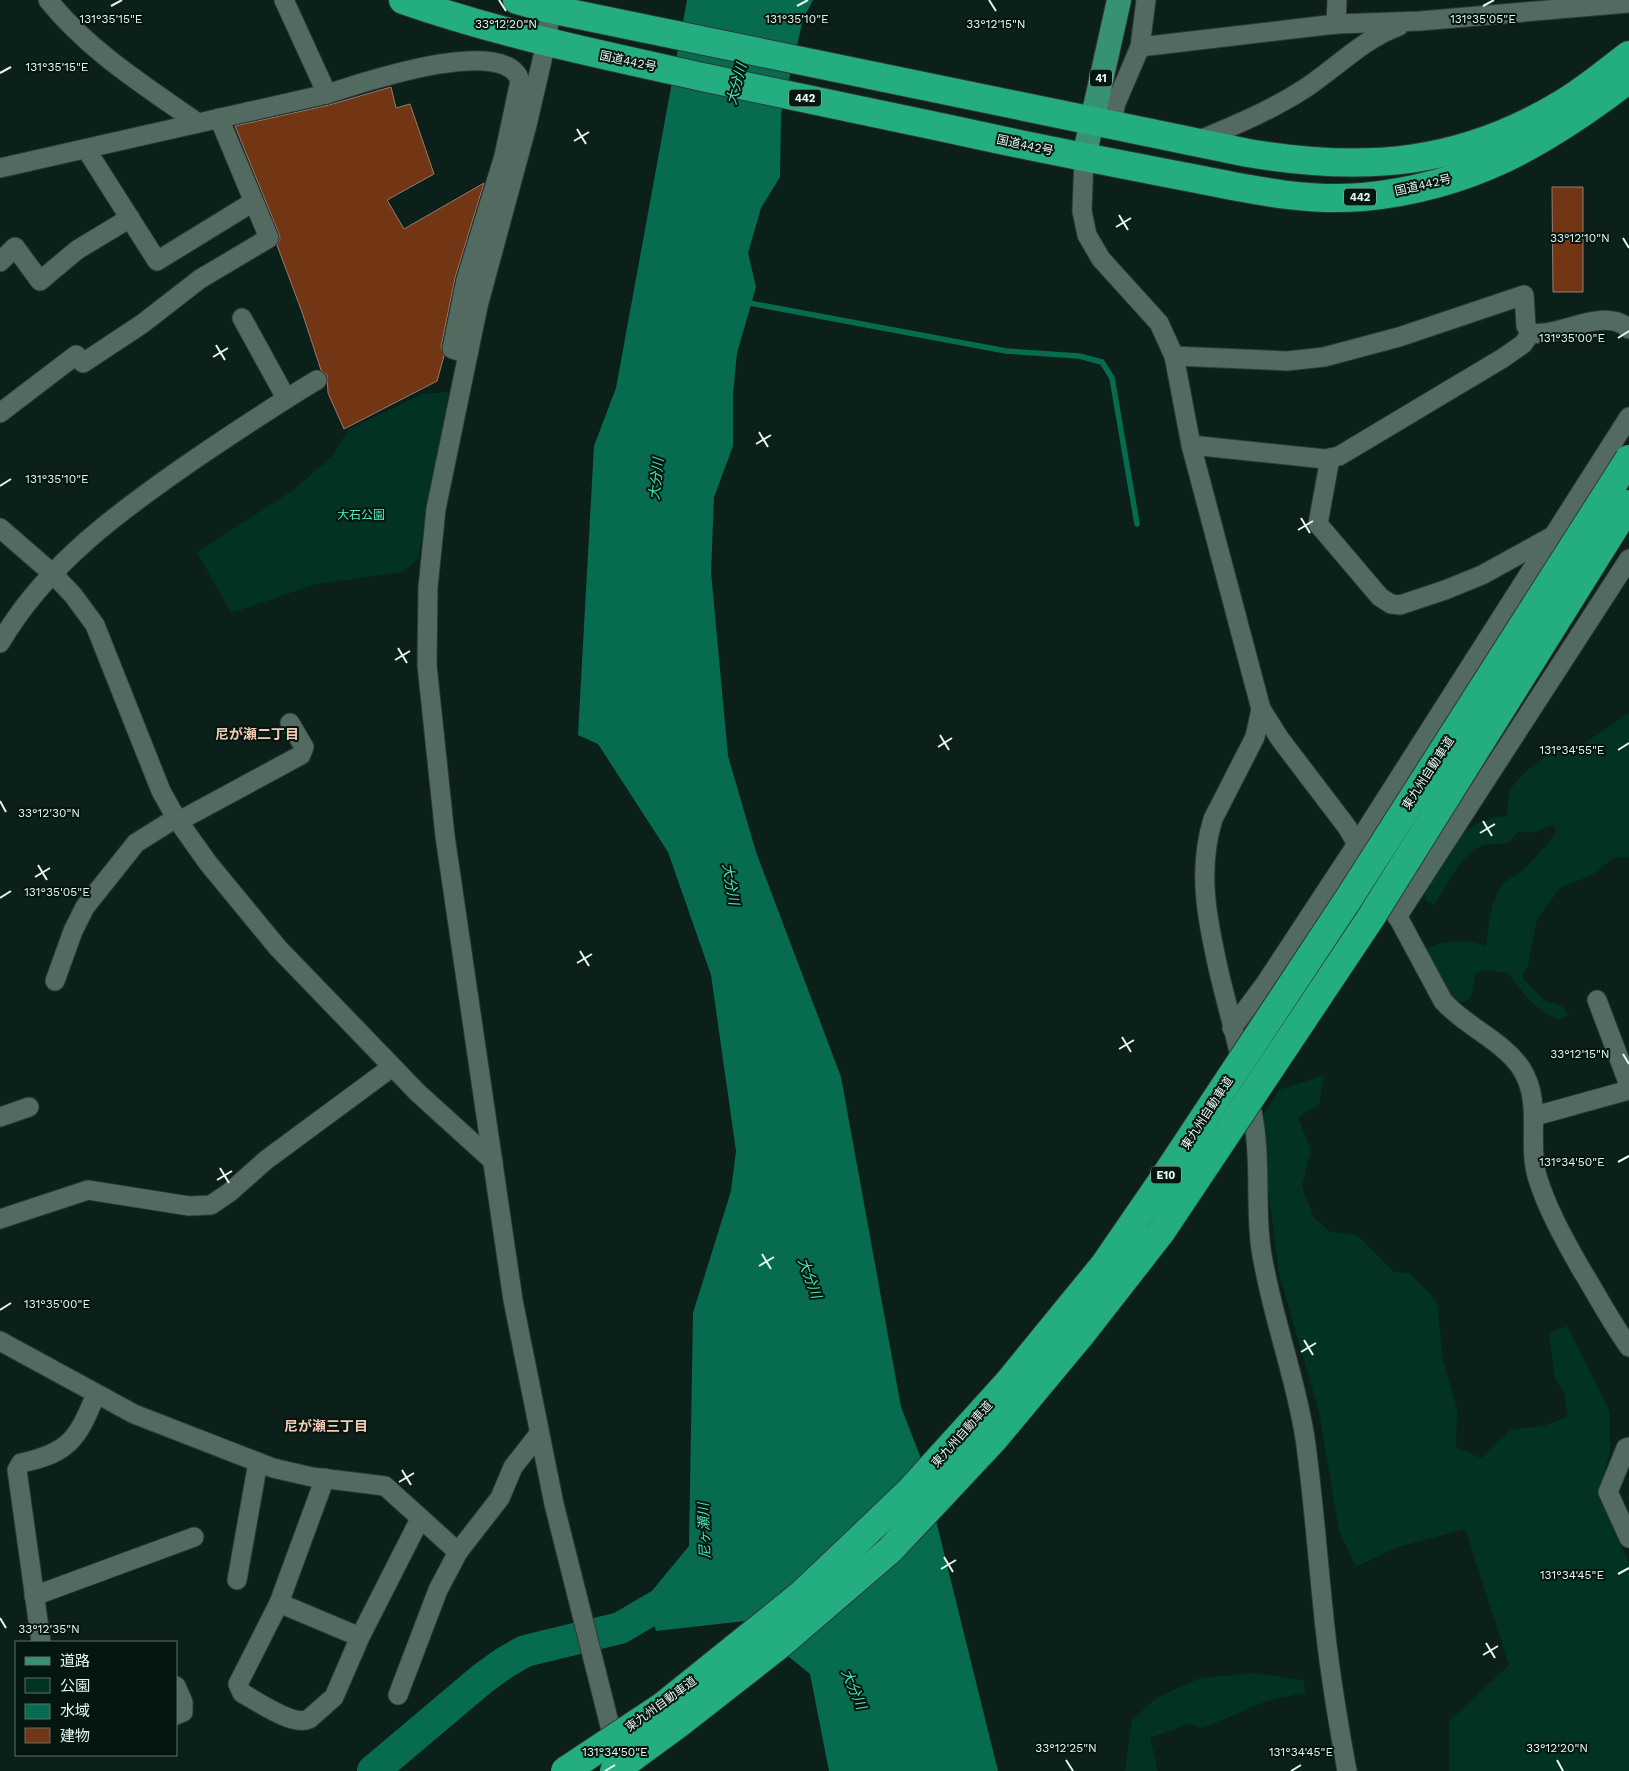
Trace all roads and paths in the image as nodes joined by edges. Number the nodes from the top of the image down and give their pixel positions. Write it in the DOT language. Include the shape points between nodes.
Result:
graph roads {
  1 [pos="48,0"];
  2 [pos="284,0"];
  3 [pos="403,0"];
  4 [pos="517,0"];
  5 [pos="1119,0"];
  6 [pos="1146,0"];
  7 [pos="1337,0"];
  8 [pos="1629,2"];
  9 [pos="551,4"];
  10 [pos="1420,21"];
  11 [pos="1336,24"];
  12 [pos="546,43"];
  13 [pos="1140,48"];
  14 [pos="1629,55"];
  15 [pos="1629,79"];
  16 [pos="327,94"];
  17 [pos="219,118"];
  18 [pos="1090,121"];
  19 [pos="198,123"];
  20 [pos="1195,142"];
  21 [pos="86,148"];
  22 [pos="1074,155"];
  23 [pos="0,168"];
  24 [pos="253,202"];
  25 [pos="130,218"];
  26 [pos="0,262"];
  27 [pos="242,318"];
  28 [pos="1629,329"];
  29 [pos="1531,333"];
  30 [pos="468,354"];
  31 [pos="1174,356"];
  32 [pos="317,380"];
  33 [pos="286,398"];
  34 [pos="0,413"];
  35 [pos="1629,417"];
  36 [pos="1191,445"];
  37 [pos="1330,458"];
  38 [pos="1629,459"];
  39 [pos="1629,504"];
  40 [pos="0,528"];
  41 [pos="1553,536"];
  42 [pos="1629,559"];
  43 [pos="53,574"];
  44 [pos="0,644"];
  45 [pos="1260,709"];
  46 [pos="290,723"];
  47 [pos="177,819"];
  48 [pos="1358,844"];
  49 [pos="1398,917"];
  50 [pos="55,981"];
  51 [pos="1597,1000"];
  52 [pos="1232,1028"];
  53 [pos="392,1066"];
  54 [pos="1629,1084"];
  55 [pos="1629,1090"];
  56 [pos="30,1106"];
  57 [pos="1535,1116"];
  58 [pos="0,1117"];
  59 [pos="493,1161"];
  60 [pos="0,1219"];
  61 [pos="0,1341"];
  62 [pos="1629,1347"];
  63 [pos="96,1394"];
  64 [pos="538,1434"];
  65 [pos="1629,1447"];
  66 [pos="258,1462"];
  67 [pos="325,1478"];
  68 [pos="420,1519"];
  69 [pos="194,1537"];
  70 [pos="1629,1538"];
  71 [pos="458,1552"];
  72 [pos="238,1580"];
  73 [pos="34,1596"];
  74 [pos="279,1603"];
  75 [pos="360,1637"];
  76 [pos="41,1641"];
  77 [pos="178,1691"];
  78 [pos="398,1695"];
  79 [pos="178,1714"];
  80 [pos="564,1771"];
  81 [pos="614,1771"];
  82 [pos="621,1771"];
  83 [pos="1347,1771"];
  1 -- 19 [label="street" via="76,32 110,62"];
  2 -- 16 [label="street"];
  3 -- 12 [label="highway, 国道442号 / 442"];
  4 -- 9 [label="highway"];
  5 -- 18 [label="main road, 41"];
  6 -- 13 [label="street"];
  7 -- 11 [label="street"];
  8 -- 10 [label="street"];
  9 -- 12 [label="street"];
  9 -- 18 [label="highway"];
  10 -- 11 [label="street"];
  10 -- 20 [label="street" via="1375,37 1306,88 1262,113"];
  11 -- 13 [label="street"];
  12 -- 22 [label="highway, 国道442号 / 442"];
  12 -- 30 [label="street"];
  13 -- 18 [label="street" via="1116,103"];
  14 -- 20 [label="highway" via="1582,91 1538,118 1502,134 1432,156 1368,164 1315,163"];
  15 -- 22 [label="highway, 国道442号 / 442" via="1555,132 1509,157 1446,181 1393,193 1336,198 1263,192"];
  16 -- 17 [label="street"];
  16 -- 30 [label="street" via="421,67 467,60 507,66 519,76 504,156 466,280 452,349"];
  17 -- 19 [label="street"];
  17 -- 24 [label="street"];
  18 -- 20 [label="highway"];
  18 -- 22 [label="main road, 41"];
  19 -- 21 [label="street"];
  21 -- 23 [label="street"];
  21 -- 25 [label="street"];
  22 -- 31 [label="street" via="1084,227 1089,240 1101,260 1159,324"];
  24 -- 25 [label="street" via="157,261"];
  24 -- 34 [label="street" via="269,238 200,278 142,324 84,363 76,355"];
  25 -- 26 [label="street" via="77,250 40,281 16,246"];
  27 -- 33 [label="street"];
  28 -- 29 [label="street" via="1620,323 1601,322"];
  29 -- 31 [label="street" via="1526,326 1524,295 1399,337 1324,357 1287,361"];
  29 -- 37 [label="street" via="1523,344 1503,358 1344,454"];
  30 -- 59 [label="street" via="436,509 428,587 427,665 445,836"];
  31 -- 36 [label="street"];
  32 -- 33 [label="street"];
  33 -- 43 [label="street" via="133,504 91,537"];
  35 -- 41 [label="street"];
  36 -- 37 [label="street"];
  36 -- 45 [label="street"];
  37 -- 41 [label="street" via="1318,524 1380,597 1391,604 1404,604 1474,579"];
  38 -- 80 [label="highway, 東九州自動車道 / E10, bridge" via="1349,898 1105,1264 1007,1384 910,1491 802,1594 663,1706"];
  39 -- 81 [label="highway, 東九州自動車道 / E10, bridge" via="1370,919 1161,1232 1083,1332 994,1439 890,1550 783,1642"];
  40 -- 43 [label="street"];
  41 -- 48 [label="street"];
  42 -- 49 [label="street"];
  43 -- 44 [label="street" via="27,603"];
  43 -- 47 [label="street" via="95,625 161,791"];
  45 -- 48 [label="street"];
  45 -- 52 [label="street" via="1255,737 1213,819 1204,858 1206,909"];
  46 -- 47 [label="street" via="304,747 301,755"];
  47 -- 50 [label="street" via="136,844 85,907 72,931"];
  47 -- 53 [label="street" via="278,948"];
  48 -- 49 [label="street"];
  48 -- 52 [label="street"];
  49 -- 57 [label="street" via="1443,1002 1506,1052 1521,1069 1532,1092"];
  51 -- 54 [label="street"];
  52 -- 83 [label="street" via="1256,1134 1258,1217 1265,1272 1305,1441 1330,1673"];
  53 -- 59 [label="street"];
  53 -- 60 [label="street" via="211,1205 189,1206 88,1190"];
  55 -- 57 [label="street"];
  56 -- 58 [label="street"];
  57 -- 62 [label="street" via="1535,1166 1551,1214"];
  59 -- 64 [label="street"];
  61 -- 63 [label="street"];
  63 -- 66 [label="street" via="134,1414"];
  63 -- 73 [label="street" via="82,1428 63,1449 47,1458 21,1463 17,1470"];
  64 -- 71 [label="street" via="513,1466 500,1498"];
  64 -- 82 [label="street"];
  65 -- 70 [label="street" via="1608,1492"];
  66 -- 67 [label="street"];
  66 -- 72 [label="street"];
  67 -- 68 [label="street" via="385,1486"];
  67 -- 74 [label="street"];
  68 -- 71 [label="street"];
  68 -- 75 [label="street"];
  69 -- 73 [label="street"];
  71 -- 78 [label="street" via="438,1590"];
  73 -- 76 [label="street"];
  74 -- 75 [label="street"];
  74 -- 75 [label="street" via="238,1684 242,1693 294,1721 309,1719 334,1697"];
  77 -- 79 [label="street" via="183,1712"];
}
